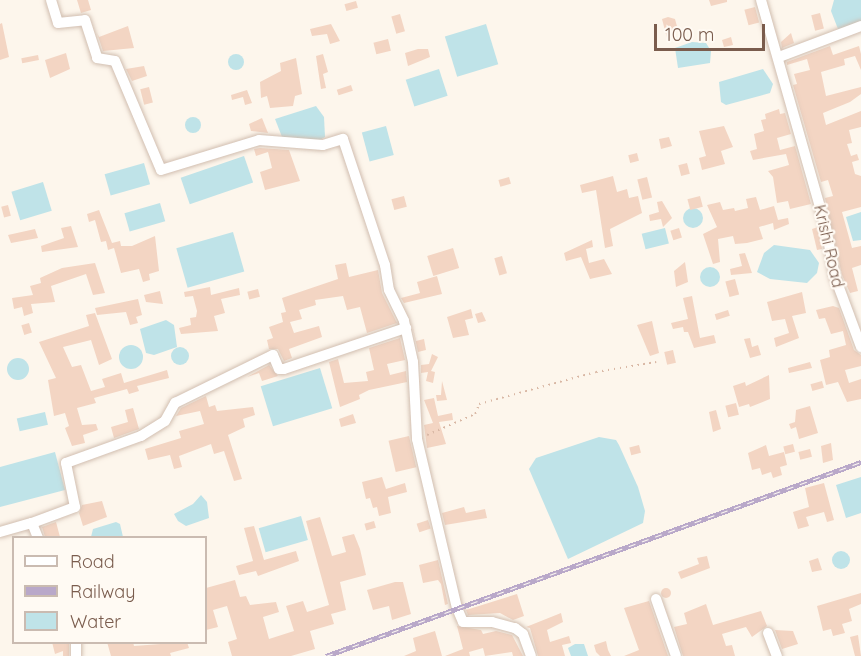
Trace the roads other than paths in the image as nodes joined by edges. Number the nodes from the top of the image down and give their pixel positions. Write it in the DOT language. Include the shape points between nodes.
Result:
graph roads {
  1 [pos="51,0"];
  2 [pos="761,0"];
  3 [pos="861,26"];
  4 [pos="779,57"];
  5 [pos="405,328"];
  6 [pos="861,347"];
  7 [pos="32,523"];
  8 [pos="0,532"];
  9 [pos="38,536"];
  10 [pos="656,599"];
  11 [pos="768,633"];
  12 [pos="531,656"];
  13 [pos="676,656"];
  14 [pos="777,656"];
  1 -- 5 [label="street" via="58,23 85,20 97,58 115,61 161,170 259,140 323,145 343,139 385,265 389,290"];
  2 -- 4 [label="street, Krishi Road"];
  3 -- 4 [label="street"];
  4 -- 6 [label="street, Krishi Road" via="835,277"];
  5 -- 7 [label="street" via="284,369 279,369 273,355 175,403 165,420 141,436 66,463 75,507"];
  5 -- 12 [label="street" via="413,362 417,439 463,622 492,622 515,628 523,634"];
  7 -- 8 [label="street"];
  7 -- 9 [label="street"];
  10 -- 13 [label="street"];
  11 -- 14 [label="street"];
}
